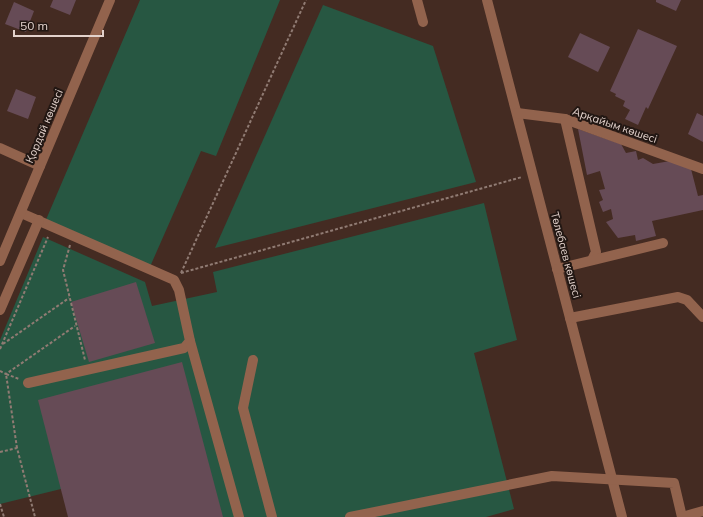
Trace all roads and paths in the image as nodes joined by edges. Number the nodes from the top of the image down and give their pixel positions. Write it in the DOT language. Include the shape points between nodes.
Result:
graph roads {
  1 [pos="110,0"];
  2 [pos="306,0"];
  3 [pos="417,0"];
  4 [pos="487,0"];
  5 [pos="422,22"];
  6 [pos="517,113"];
  7 [pos="565,119"];
  8 [pos="0,148"];
  9 [pos="40,166"];
  10 [pos="703,168"];
  11 [pos="532,174"];
  12 [pos="21,213"];
  13 [pos="39,220"];
  14 [pos="53,227"];
  15 [pos="74,236"];
  16 [pos="663,243"];
  17 [pos="592,260"];
  18 [pos="0,261"];
  19 [pos="558,269"];
  20 [pos="175,270"];
  21 [pos="181,273"];
  22 [pos="69,298"];
  23 [pos="0,310"];
  24 [pos="703,317"];
  25 [pos="570,318"];
  26 [pos="75,326"];
  27 [pos="190,341"];
  28 [pos="2,345"];
  29 [pos="0,349"];
  30 [pos="253,360"];
  31 [pos="88,369"];
  32 [pos="0,370"];
  33 [pos="6,374"];
  34 [pos="28,383"];
  35 [pos="17,448"];
  36 [pos="0,452"];
  37 [pos="612,478"];
  38 [pos="0,504"];
  39 [pos="703,511"];
  40 [pos="4,517"];
  41 [pos="35,517"];
  42 [pos="238,517"];
  43 [pos="272,517"];
  44 [pos="350,517"];
  45 [pos="622,517"];
  46 [pos="682,517"];
  1 -- 9 [label="street, Қордай көшесі"];
  2 -- 21 [label="path"];
  3 -- 5 [label="street"];
  4 -- 6 [label="street, Төлебаев көшесі"];
  6 -- 7 [label="street, Арқайым көшесі"];
  6 -- 11 [label="street, Төлебаев көшесі"];
  7 -- 10 [label="street, Арқайым көшесі"];
  7 -- 17 [label="street" via="596,252"];
  8 -- 9 [label="street"];
  9 -- 12 [label="street, Қордай көшесі"];
  11 -- 19 [label="street, Төлебаев көшесі"];
  11 -- 21 [label="path"];
  12 -- 13 [label="street"];
  12 -- 18 [label="street, Қордай көшесі"];
  13 -- 14 [label="street"];
  13 -- 23 [label="street"];
  14 -- 15 [label="street"];
  14 -- 28 [label="path"];
  15 -- 22 [label="path" via="67,251 63,270"];
  15 -- 27 [label="street" via="174,280 180,290"];
  16 -- 17 [label="street"];
  17 -- 19 [label="street"];
  19 -- 25 [label="street, Төлебаев көшесі"];
  20 -- 21 [label="path"];
  22 -- 26 [label="path"];
  22 -- 28 [label="path"];
  24 -- 25 [label="street" via="687,300 678,297"];
  25 -- 37 [label="street, Төлебаев көшесі"];
  26 -- 31 [label="path"];
  26 -- 33 [label="path"];
  27 -- 31 [label="street" via="184,348"];
  27 -- 42 [label="street"];
  28 -- 29 [label="path"];
  30 -- 43 [label="street" via="243,408"];
  31 -- 34 [label="street"];
  32 -- 33 [label="path"];
  33 -- 34 [label="path"];
  33 -- 35 [label="path"];
  35 -- 36 [label="path"];
  35 -- 41 [label="path"];
  37 -- 44 [label="street" via="552,476"];
  37 -- 45 [label="street, Төлебаев көшесі"];
  37 -- 46 [label="street" via="674,483"];
  38 -- 40 [label="path"];
  39 -- 46 [label="street"];
}
